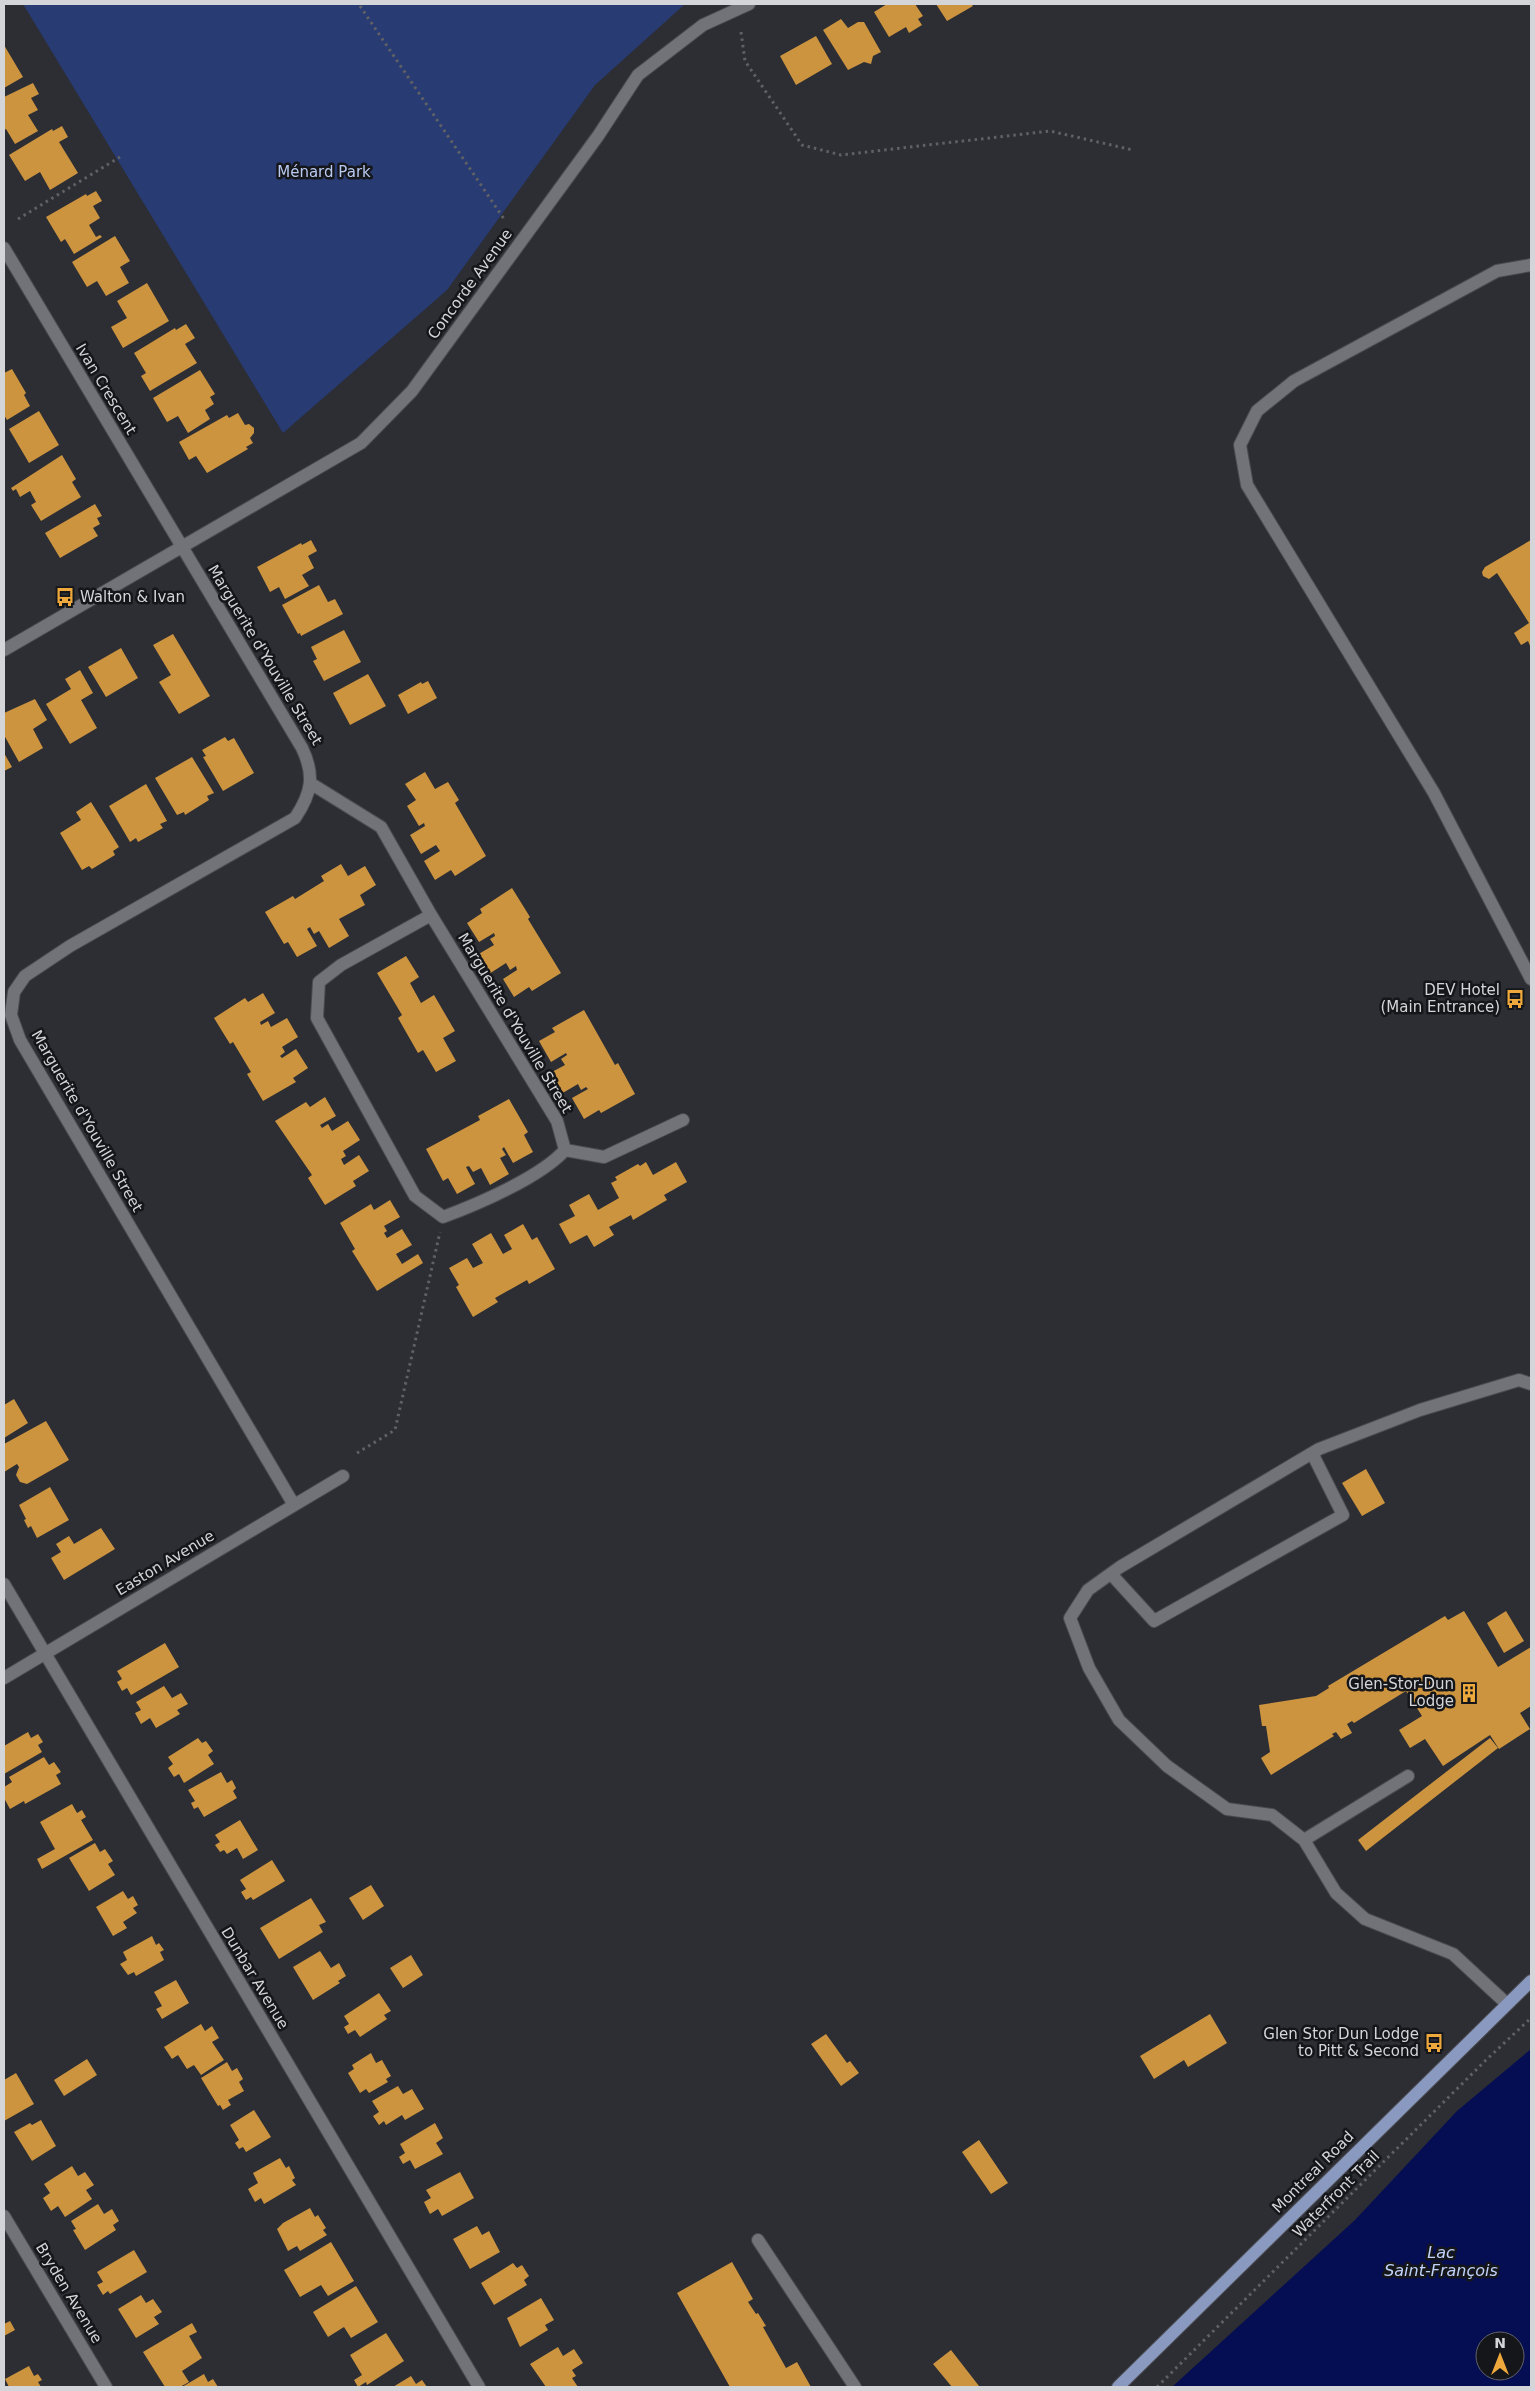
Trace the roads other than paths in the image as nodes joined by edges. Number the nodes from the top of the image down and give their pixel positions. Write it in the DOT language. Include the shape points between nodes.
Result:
graph roads {
  1 [pos="750,4"];
  2 [pos="4,248"];
  3 [pos="1531,265"];
  4 [pos="181,548"];
  5 [pos="4,650"];
  6 [pos="310,782"];
  7 [pos="431,915"];
  8 [pos="1531,979"];
  9 [pos="683,1120"];
  10 [pos="566,1150"];
  11 [pos="1531,1384"];
  12 [pos="1312,1453"];
  13 [pos="342,1476"];
  14 [pos="294,1505"];
  15 [pos="1111,1574"];
  16 [pos="4,1584"];
  17 [pos="45,1655"];
  18 [pos="4,1678"];
  19 [pos="1408,1776"];
  20 [pos="1304,1840"];
  21 [pos="1531,1980"];
  22 [pos="1507,2004"];
  23 [pos="4,2216"];
  24 [pos="758,2240"];
  25 [pos="106,2387"];
  26 [pos="479,2387"];
  27 [pos="855,2387"];
  28 [pos="1118,2387"];
  1 -- 4 [label="street, Concorde Avenue" via="703,25 638,75 598,136 412,391 361,443"];
  2 -- 4 [label="street, Ivan Crescent"];
  3 -- 8 [label="street" via="1497,270 1294,381 1257,411 1240,445 1247,485 1434,793"];
  4 -- 5 [label="street, Concorde Avenue"];
  4 -- 6 [label="street, Marguerite d'Youville Street" via="302,748 310,764"];
  6 -- 7 [label="street, Marguerite d'Youville Street" via="381,827"];
  6 -- 14 [label="street, Marguerite d'Youville Street" via="306,802 295,818 70,946 25,976 14,992 10,1014 20,1040"];
  7 -- 10 [label="street, Marguerite d'Youville Street" via="557,1121"];
  7 -- 10 [label="street" via="341,965 319,982 317,1018 415,1196 443,1217 474,1205 554,1163"];
  9 -- 10 [label="street" via="604,1157"];
  11 -- 12 [label="street" via="1519,1380 1420,1410"];
  12 -- 15 [label="street"];
  12 -- 15 [label="street" via="1343,1515 1154,1621"];
  13 -- 14 [label="street, Easton Avenue"];
  14 -- 17 [label="street, Easton Avenue"];
  15 -- 20 [label="street" via="1088,1590 1070,1618 1089,1668 1119,1720 1167,1766 1227,1809 1272,1815"];
  16 -- 17 [label="street, Dunbar Avenue"];
  17 -- 18 [label="street, Easton Avenue"];
  17 -- 26 [label="street, Dunbar Avenue"];
  19 -- 20 [label="street"];
  20 -- 22 [label="street" via="1336,1893 1365,1919 1454,1954"];
  21 -- 22 [label="main road, Montreal Road"];
  22 -- 28 [label="main road, Montreal Road"];
  23 -- 25 [label="street, Bryden Avenue"];
  24 -- 27 [label="street"];
}
